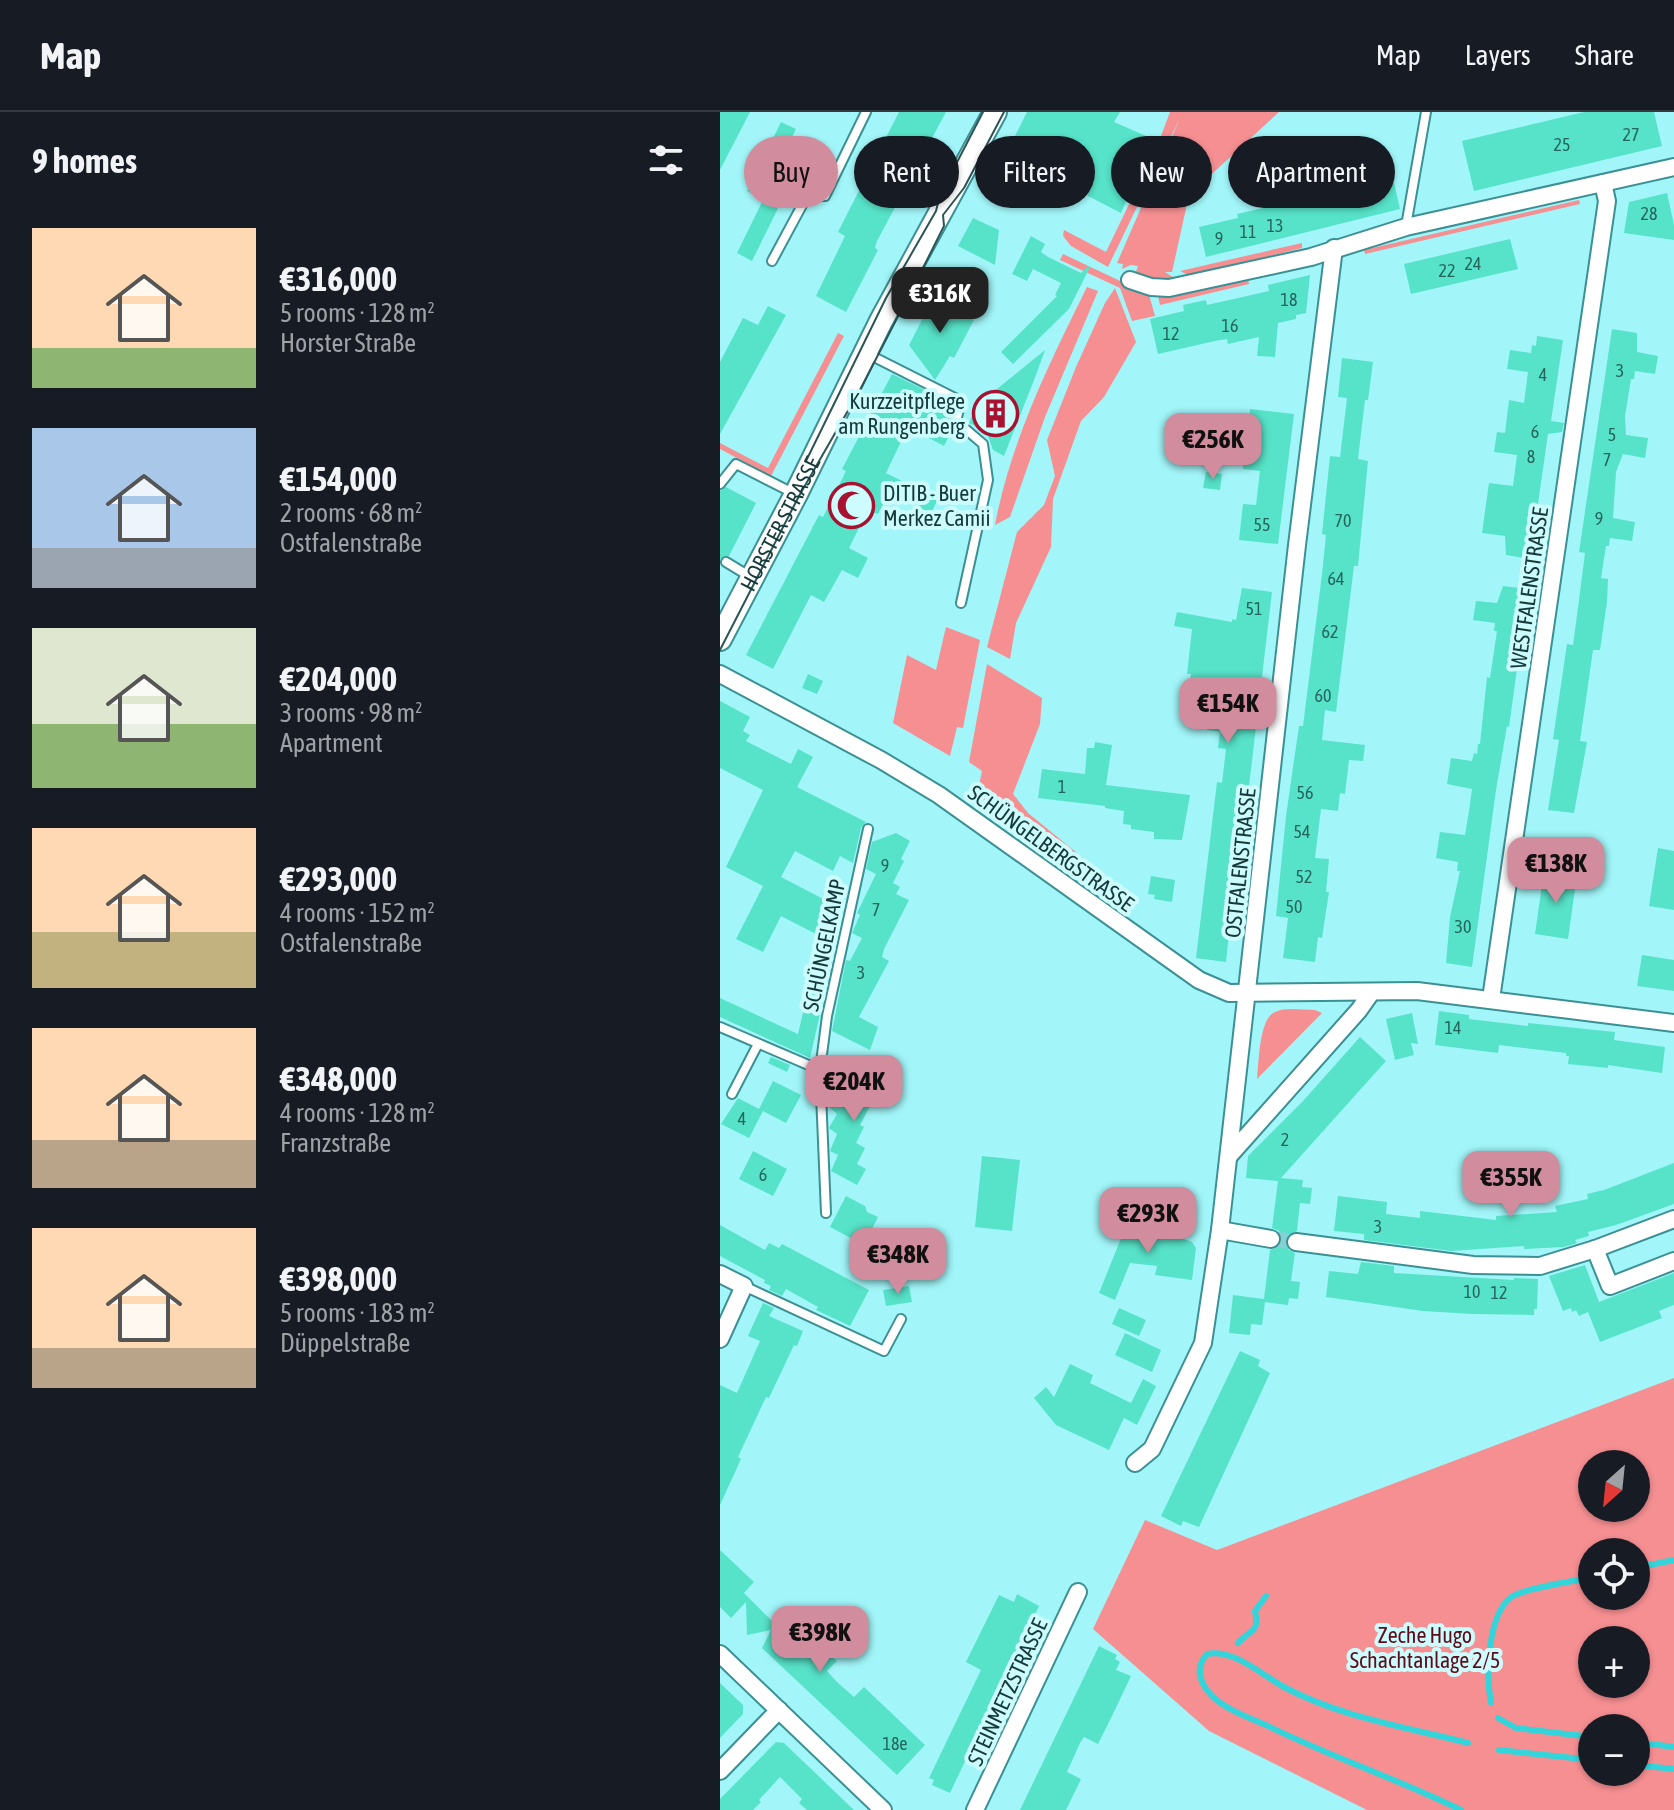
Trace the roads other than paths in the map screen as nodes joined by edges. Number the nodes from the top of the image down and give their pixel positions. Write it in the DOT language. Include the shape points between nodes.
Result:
graph roads {
  1 [pos="866,112"];
  2 [pos="995,112"];
  3 [pos="1426,112"];
  4 [pos="1674,167"];
  5 [pos="1603,183"];
  6 [pos="1406,227"];
  7 [pos="1334,248"];
  8 [pos="772,261"];
  9 [pos="1130,280"];
  10 [pos="865,353"];
  11 [pos="720,484"];
  12 [pos="796,494"];
  13 [pos="726,562"];
  14 [pos="752,577"];
  15 [pos="961,603"];
  16 [pos="720,639"];
  17 [pos="720,674"];
  18 [pos="868,829"];
  19 [pos="1247,993"];
  20 [pos="1371,993"];
  21 [pos="1491,999"];
  22 [pos="1674,1023"];
  23 [pos="720,1027"];
  24 [pos="758,1044"];
  25 [pos="820,1070"];
  26 [pos="732,1094"];
  27 [pos="1229,1156"];
  28 [pos="826,1213"];
  29 [pos="1674,1219"];
  30 [pos="1220,1230"];
  31 [pos="1271,1239"];
  32 [pos="1296,1242"];
  33 [pos="1595,1249"];
  34 [pos="1674,1261"];
  35 [pos="720,1274"];
  36 [pos="744,1286"];
  37 [pos="901,1319"];
  38 [pos="720,1339"];
  39 [pos="1135,1463"];
  40 [pos="1078,1592"];
  41 [pos="720,1654"];
  42 [pos="779,1710"];
  43 [pos="720,1771"];
  44 [pos="883,1810"];
  45 [pos="975,1810"];
  1 -- 8 [label="lane" via="825,196 807,196"];
  2 -- 10 [label="main road, HORSTER STRASSE"];
  3 -- 6 [label="lane"];
  4 -- 5 [label="street"];
  5 -- 6 [label="street"];
  5 -- 21 [label="street, WESTFALENSTRASSE" via="1607,201"];
  6 -- 7 [label="street"];
  7 -- 9 [label="street" via="1169,288"];
  7 -- 19 [label="street, OSTFALENSTRASSE"];
  10 -- 12 [label="main road, HORSTER STRASSE"];
  10 -- 15 [label="lane" via="961,401 956,421 983,444 988,480"];
  11 -- 12 [label="lane" via="736,464"];
  12 -- 14 [label="main road, HORSTER STRASSE"];
  13 -- 14 [label="lane"];
  14 -- 16 [label="main road, HORSTER STRASSE"];
  17 -- 19 [label="street, SCHÜNGELBERGSTRASSE" via="939,795 1210,987"];
  18 -- 25 [label="lane, SCHÜNGELKAMP"];
  19 -- 20 [label="street, SCHÜNGELBERGSTRASSE"];
  19 -- 27 [label="street, OSTFALENSTRASSE"];
  20 -- 21 [label="street, SCHÜNGELBERGSTRASSE" via="1417,991"];
  20 -- 27 [label="street"];
  21 -- 22 [label="street, SCHÜNGELBERGSTRASSE"];
  23 -- 24 [label="lane"];
  24 -- 25 [label="lane"];
  24 -- 26 [label="lane"];
  25 -- 28 [label="lane, SCHÜNGELKAMP"];
  27 -- 30 [label="street, OSTFALENSTRASSE"];
  29 -- 33 [label="street"];
  30 -- 31 [label="street"];
  30 -- 39 [label="street, OSTFALENSTRASSE" via="1203,1343 1152,1449"];
  32 -- 33 [label="street" via="1473,1265 1540,1266"];
  33 -- 34 [label="street" via="1610,1286"];
  35 -- 36 [label="street"];
  36 -- 37 [label="lane" via="884,1351"];
  36 -- 38 [label="street"];
  40 -- 45 [label="street, STEINMETZSTRASSE"];
  41 -- 42 [label="street"];
  42 -- 43 [label="street"];
  42 -- 44 [label="street"];
}
